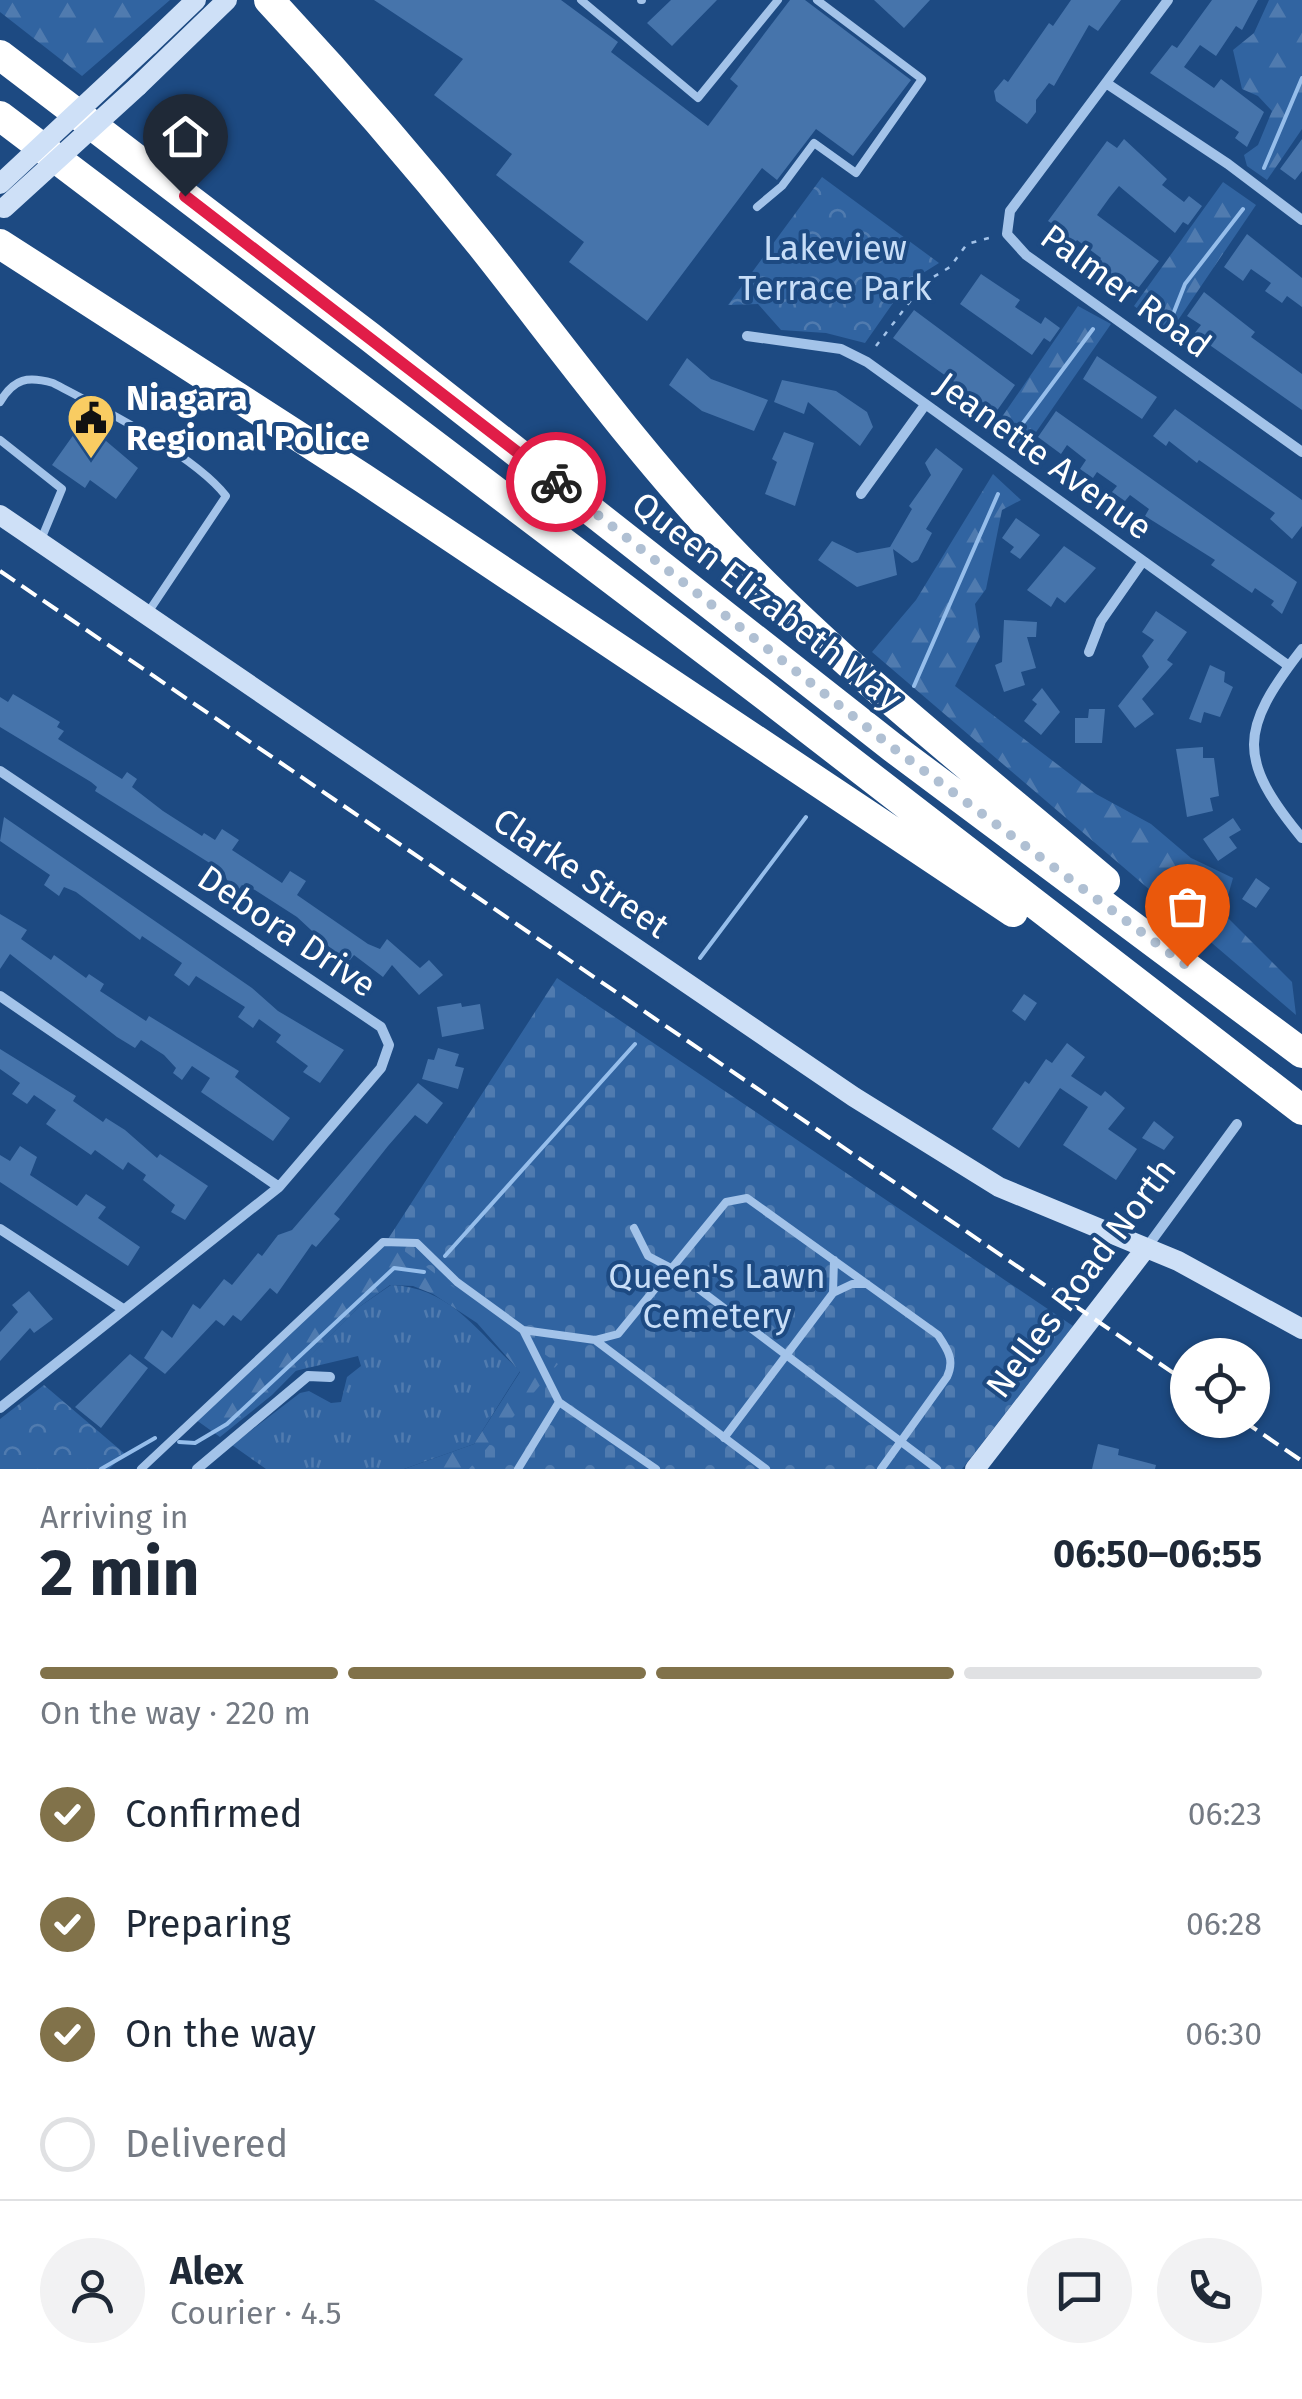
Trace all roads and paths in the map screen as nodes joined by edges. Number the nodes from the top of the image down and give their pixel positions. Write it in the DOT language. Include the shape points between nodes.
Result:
graph roads {
  1 [pos="196,0"];
  2 [pos="227,0"];
  3 [pos="269,0"];
  4 [pos="580,0"];
  5 [pos="778,0"];
  6 [pos="817,0"];
  7 [pos="1168,0"];
  8 [pos="157,52"];
  9 [pos="0,55"];
  10 [pos="1106,83"];
  11 [pos="0,116"];
  12 [pos="0,184"];
  13 [pos="757,207"];
  14 [pos="2,210"];
  15 [pos="1302,220"];
  16 [pos="1007,234"];
  17 [pos="0,244"];
  18 [pos="748,336"];
  19 [pos="876,346"];
  20 [pos="0,402"];
  21 [pos="926,405"];
  22 [pos="0,440"];
  23 [pos="1302,452"];
  24 [pos="862,494"];
  25 [pos="0,515"];
  26 [pos="40,542"];
  27 [pos="1143,560"];
  28 [pos="146,616"];
  29 [pos="1302,649"];
  30 [pos="1089,652"];
  31 [pos="1289,666"];
  32 [pos="0,770"];
  33 [pos="1302,838"];
  34 [pos="1158,944"];
  35 [pos="1099,958"];
  36 [pos="0,996"];
  37 [pos="1302,1054"];
  38 [pos="1302,1110"];
  39 [pos="1237,1124"];
  40 [pos="279,1187"];
  41 [pos="634,1228"];
  42 [pos="0,1229"];
  43 [pos="1146,1248"];
  44 [pos="832,1258"];
  45 [pos="671,1268"];
  46 [pos="869,1284"];
  47 [pos="834,1293"];
  48 [pos="123,1309"];
  49 [pos="523,1330"];
  50 [pos="1302,1330"];
  51 [pos="618,1334"];
  52 [pos="595,1340"];
  53 [pos="788,1357"];
  54 [pos="620,1359"];
  55 [pos="330,1378"];
  56 [pos="559,1402"];
  57 [pos="0,1408"];
  58 [pos="724,1438"];
  59 [pos="900,1444"];
  60 [pos="141,1469"];
  61 [pos="197,1469"];
  62 [pos="518,1469"];
  63 [pos="656,1469"];
  64 [pos="766,1469"];
  65 [pos="881,1469"];
  66 [pos="937,1469"];
  67 [pos="976,1469"];
  1 -- 8 [label="street"];
  2 -- 8 [label="street"];
  3 -- 34 [label="highway" via="353,90 623,431 728,546 860,672 1126,899"];
  4 -- 5 [label="lane" via="698,98"];
  6 -- 13 [label="lane" via="922,80 856,174 814,143"];
  7 -- 10 [label="street, Palmer Road"];
  8 -- 12 [label="street, bridge"];
  8 -- 14 [label="street, bridge" via="67,155"];
  9 -- 34 [label="highway, Queen Elizabeth Way" via="892,747"];
  10 -- 15 [label="street"];
  10 -- 16 [label="street, Palmer Road" via="1010,211"];
  11 -- 35 [label="highway" via="758,690"];
  16 -- 19 [label="path" via="968,244 950,267 924,282"];
  16 -- 23 [label="street, Palmer Road"];
  17 -- 35 [label="highway" via="1020,917"];
  18 -- 21 [label="street, Jeanette Avenue" via="840,349"];
  20 -- 28 [label="lane" via="18,381 53,383 182,458 226,496"];
  21 -- 24 [label="street"];
  21 -- 27 [label="street, Jeanette Avenue"];
  22 -- 26 [label="lane" via="62,489"];
  25 -- 26 [label="street, Clarke Street"];
  26 -- 28 [label="street, Clarke Street"];
  27 -- 30 [label="street" via="1101,621"];
  27 -- 31 [label="street, Jeanette Avenue"];
  28 -- 43 [label="street, Clarke Street" via="854,1097 1000,1188"];
  29 -- 31 [label="street"];
  31 -- 33 [label="street" via="1260,714 1252,758 1270,798"];
  32 -- 40 [label="street, Debora Drive" via="380,1027 389,1045 382,1068"];
  34 -- 37 [label="highway, Queen Elizabeth Way"];
  35 -- 38 [label="highway"];
  36 -- 40 [label="street"];
  39 -- 43 [label="street, Nelles Road North"];
  40 -- 48 [label="street, Debora Drive"];
  41 -- 45 [label="lane" via="648,1256"];
  42 -- 48 [label="street"];
  43 -- 50 [label="street, Clarke Street"];
  43 -- 67 [label="street, Nelles Road North"];
  44 -- 45 [label="lane" via="760,1204 736,1197"];
  44 -- 46 [label="lane"];
  44 -- 47 [label="lane"];
  45 -- 51 [label="lane"];
  45 -- 53 [label="lane"];
  46 -- 47 [label="lane"];
  46 -- 59 [label="lane" via="938,1335 952,1366"];
  47 -- 53 [label="lane"];
  48 -- 57 [label="street, Debora Drive"];
  49 -- 52 [label="lane"];
  49 -- 56 [label="lane"];
  49 -- 60 [label="lane" via="417,1243 383,1242"];
  51 -- 52 [label="lane"];
  51 -- 54 [label="lane"];
  52 -- 54 [label="lane"];
  53 -- 58 [label="lane"];
  53 -- 59 [label="lane"];
  54 -- 58 [label="lane"];
  55 -- 61 [label="street" via="308,1376"];
  56 -- 62 [label="lane"];
  56 -- 63 [label="lane"];
  58 -- 64 [label="lane"];
  59 -- 65 [label="lane"];
  59 -- 66 [label="lane"];
}
